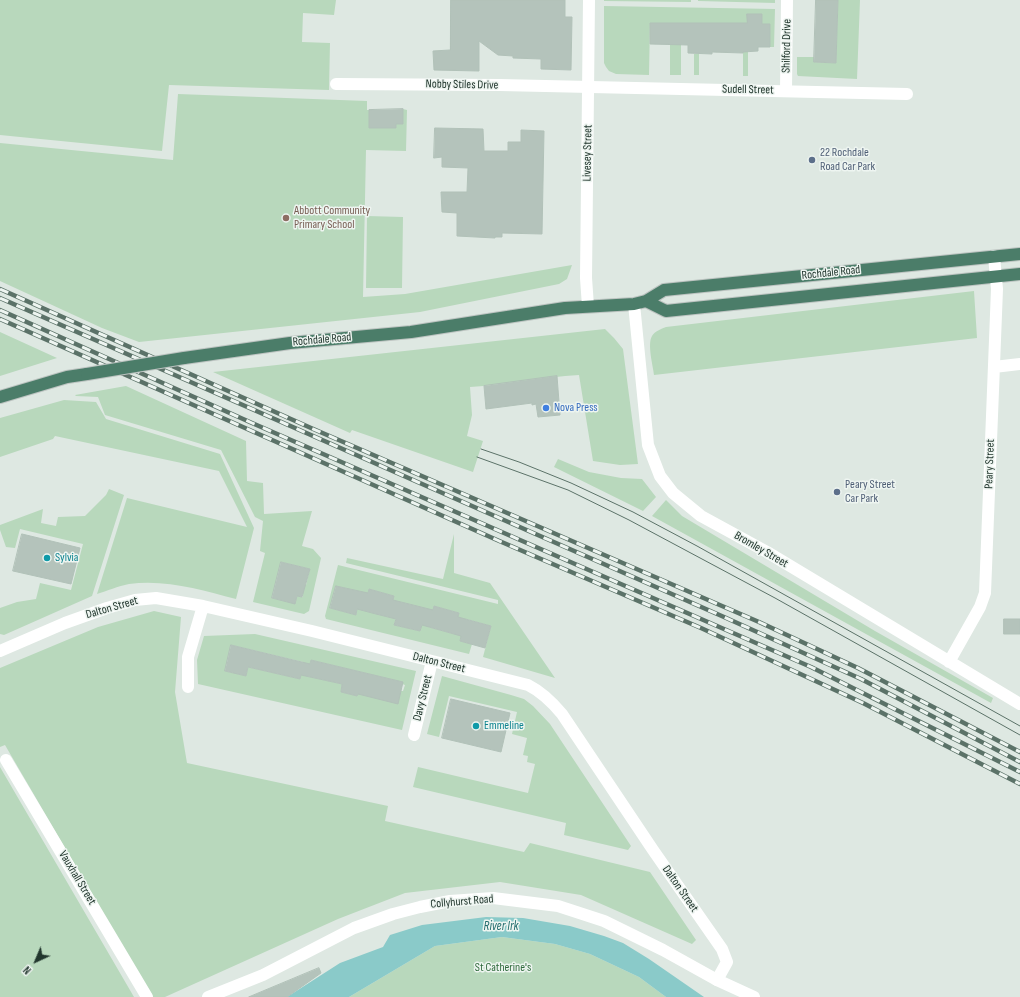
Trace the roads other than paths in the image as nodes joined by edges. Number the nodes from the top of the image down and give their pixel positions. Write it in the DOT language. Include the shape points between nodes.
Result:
graph roads {
  1 [pos="589,0"];
  2 [pos="787,0"];
  3 [pos="336,84"];
  4 [pos="589,87"];
  5 [pos="786,91"];
  6 [pos="907,94"];
  7 [pos="1020,254"];
  8 [pos="994,256"];
  9 [pos="1020,274"];
  10 [pos="996,276"];
  11 [pos="646,301"];
  12 [pos="634,304"];
  13 [pos="588,306"];
  14 [pos="1020,364"];
  15 [pos="994,367"];
  16 [pos="0,397"];
  17 [pos="203,606"];
  18 [pos="0,651"];
  19 [pos="432,661"];
  20 [pos="948,662"];
  21 [pos="188,687"];
  22 [pos="1020,704"];
  23 [pos="414,735"];
  24 [pos="6,760"];
  25 [pos="717,980"];
  26 [pos="147,997"];
  27 [pos="208,997"];
  28 [pos="754,997"];
  1 -- 4 [label="street, Livesey Street"];
  2 -- 5 [label="street, Shilford Drive"];
  3 -- 4 [label="street, Nobby Stiles Drive"];
  4 -- 5 [label="street, Sudell Street"];
  4 -- 13 [label="street, Livesey Street" via="586,278"];
  5 -- 6 [label="street, Sudell Street"];
  7 -- 8 [label="highway, Rochdale Road"];
  8 -- 10 [label="street, Peary Street"];
  8 -- 11 [label="highway, Rochdale Road" via="664,290"];
  9 -- 10 [label="highway, Rochdale Road"];
  10 -- 11 [label="highway, Rochdale Road" via="666,311"];
  10 -- 15 [label="street, Peary Street"];
  11 -- 12 [label="highway, Rochdale Road"];
  12 -- 13 [label="highway, Rochdale Road"];
  12 -- 20 [label="street, Bromley Street" via="648,445 658,472 673,493 701,516 767,552"];
  13 -- 16 [label="highway, Rochdale Road, bridge" via="411,332 290,343 184,358 67,377"];
  14 -- 15 [label="street"];
  15 -- 20 [label="street, Peary Street" via="985,593"];
  17 -- 18 [label="street, Dalton Street" via="156,598 135,600 65,623"];
  17 -- 19 [label="street, Dalton Street"];
  17 -- 21 [label="street" via="188,657"];
  19 -- 23 [label="street, Davy Street"];
  19 -- 25 [label="street, Dalton Street" via="528,685 551,701 722,948 727,962"];
  20 -- 22 [label="street, Bromley Street"];
  24 -- 26 [label="street, Vauxhall Street"];
  25 -- 27 [label="street, Collyhurst Road" via="604,921 558,906 493,898 420,906 393,914 354,928 262,975"];
  25 -- 28 [label="street, Collyhurst Road"];
}
